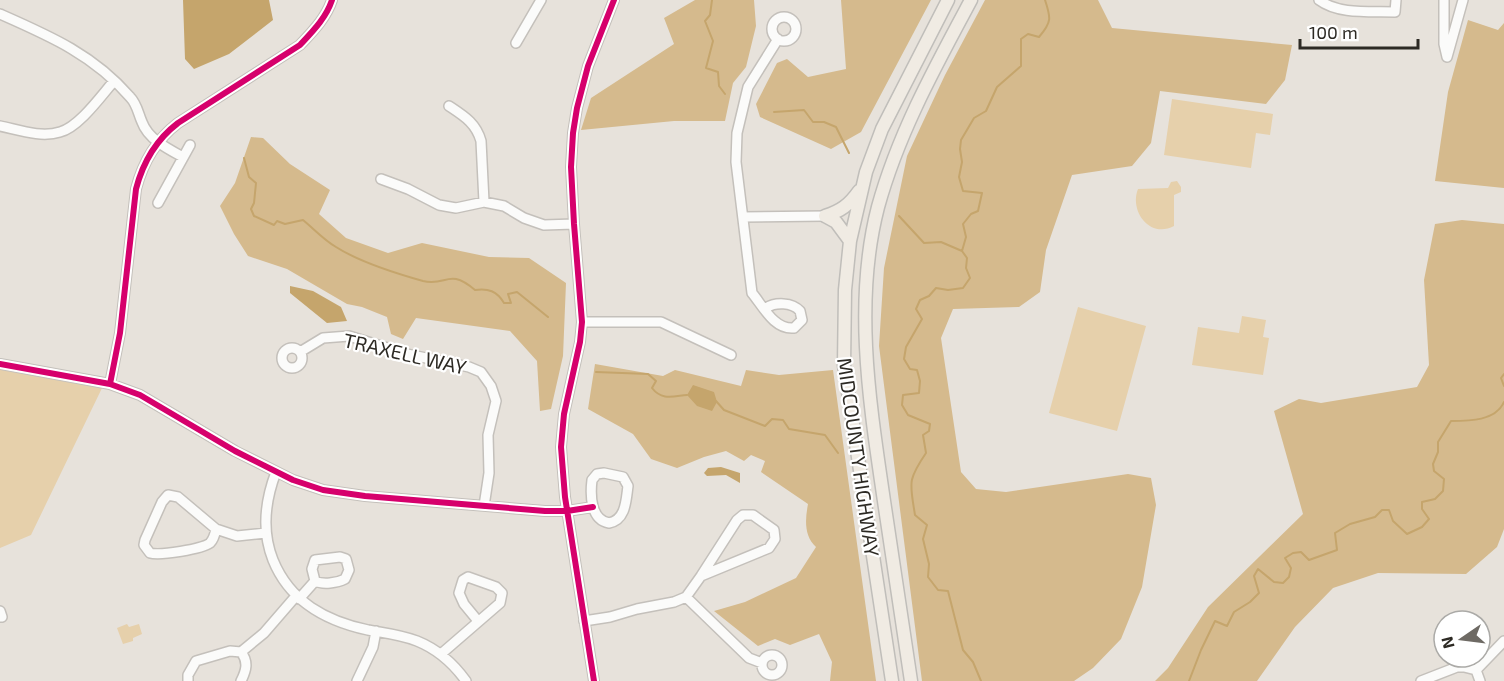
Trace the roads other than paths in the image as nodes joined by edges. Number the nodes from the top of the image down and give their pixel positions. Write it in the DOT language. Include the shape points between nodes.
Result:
graph roads {
  1 [pos="332,0"];
  2 [pos="540,0"];
  3 [pos="614,0"];
  4 [pos="948,0"];
  5 [pos="970,0"];
  6 [pos="1319,0"];
  7 [pos="1374,0"];
  8 [pos="1396,0"];
  9 [pos="1444,0"];
  10 [pos="1463,0"];
  11 [pos="1373,11"];
  12 [pos="0,14"];
  13 [pos="778,39"];
  14 [pos="516,43"];
  15 [pos="114,81"];
  16 [pos="449,106"];
  17 [pos="0,126"];
  18 [pos="159,142"];
  19 [pos="190,145"];
  20 [pos="183,157"];
  21 [pos="381,179"];
  22 [pos="862,188"];
  23 [pos="484,202"];
  24 [pos="158,203"];
  25 [pos="825,216"];
  26 [pos="743,217"];
  27 [pos="574,224"];
  28 [pos="850,241"];
  29 [pos="766,309"];
  30 [pos="582,322"];
  31 [pos="300,352"];
  32 [pos="731,355"];
  33 [pos="0,364"];
  34 [pos="110,384"];
  35 [pos="276,471"];
  36 [pos="484,506"];
  37 [pos="593,507"];
  38 [pos="567,511"];
  39 [pos="216,529"];
  40 [pos="266,533"];
  41 [pos="701,576"];
  42 [pos="315,581"];
  43 [pos="686,597"];
  44 [pos="298,598"];
  45 [pos="0,611"];
  46 [pos="0,617"];
  47 [pos="478,621"];
  48 [pos="584,621"];
  49 [pos="376,631"];
  50 [pos="1504,641"];
  51 [pos="241,652"];
  52 [pos="1500,653"];
  53 [pos="441,654"];
  54 [pos="762,663"];
  55 [pos="1476,670"];
  56 [pos="188,681"];
  57 [pos="241,681"];
  58 [pos="357,681"];
  59 [pos="466,681"];
  60 [pos="594,681"];
  61 [pos="892,681"];
  62 [pos="911,681"];
  63 [pos="1421,681"];
  64 [pos="1480,681"];
  1 -- 18 [label="street" via="316,28 300,45 184,118"];
  2 -- 14 [label="street"];
  3 -- 27 [label="street" via="576,108"];
  4 -- 22 [label="main road, MIDCOUNTY HIGHWAY" via="882,129"];
  5 -- 62 [label="main road, MIDCOUNTY HIGHWAY" via="896,149 878,209 868,263 865,343 877,457"];
  6 -- 11 [label="street" via="1330,7"];
  7 -- 11 [label="street"];
  8 -- 11 [label="street" via="1395,12"];
  9 -- 10 [label="street" via="1444,44 1448,57"];
  12 -- 15 [label="street" via="57,39 88,58"];
  13 -- 26 [label="street" via="748,87 736,133"];
  15 -- 17 [label="street" via="78,121 60,133 33,133"];
  15 -- 18 [label="street" via="132,98 146,130"];
  16 -- 23 [label="street" via="469,120 481,141"];
  18 -- 20 [label="street"];
  18 -- 34 [label="street" via="136,189 120,333"];
  19 -- 20 [label="street"];
  20 -- 24 [label="street"];
  21 -- 23 [label="street" via="439,205 456,208"];
  22 -- 25 [label="main road" via="848,206"];
  22 -- 28 [label="main road, MIDCOUNTY HIGHWAY"];
  23 -- 27 [label="street" via="504,206 544,225"];
  25 -- 26 [label="street"];
  25 -- 28 [label="main road" via="836,222"];
  26 -- 29 [label="street" via="751,290"];
  27 -- 30 [label="street"];
  28 -- 61 [label="main road, MIDCOUNTY HIGHWAY" via="844,365"];
  30 -- 32 [label="street" via="661,322"];
  30 -- 38 [label="street" via="562,434 561,465"];
  31 -- 36 [label="street, TRAXELL WAY" via="323,338 351,336 407,354 471,367 484,375 496,404 488,435 489,473"];
  33 -- 34 [label="street"];
  34 -- 35 [label="street" via="140,394"];
  35 -- 36 [label="street" via="339,494"];
  35 -- 40 [label="street" via="266,507"];
  36 -- 38 [label="street"];
  37 -- 37 [label="street" via="604,522 620,519 628,488 625,479 603,473 595,476 591,483"];
  37 -- 38 [label="street"];
  38 -- 48 [label="street"];
  39 -- 39 [label="street" via="212,540 203,546 156,555 144,545 168,495 178,497"];
  39 -- 40 [label="street" via="240,536"];
  40 -- 44 [label="street" via="275,565"];
  41 -- 41 [label="street" via="741,516 753,515 774,530 775,539 769,548"];
  41 -- 43 [label="street"];
  42 -- 44 [label="street"];
  43 -- 48 [label="street"];
  43 -- 54 [label="street" via="749,658"];
  44 -- 49 [label="street" via="330,619"];
  44 -- 51 [label="street"];
  45 -- 46 [label="street"];
  47 -- 47 [label="street" via="500,603 502,593 468,577 459,593"];
  47 -- 53 [label="street"];
  48 -- 60 [label="street"];
  49 -- 53 [label="street" via="412,639"];
  49 -- 58 [label="street"];
  50 -- 52 [label="street"];
  51 -- 56 [label="street" via="230,651 196,661"];
  51 -- 57 [label="street" via="246,665"];
  52 -- 55 [label="street"];
  53 -- 59 [label="street"];
  55 -- 63 [label="street" via="1457,667"];
  55 -- 64 [label="street"];
}
